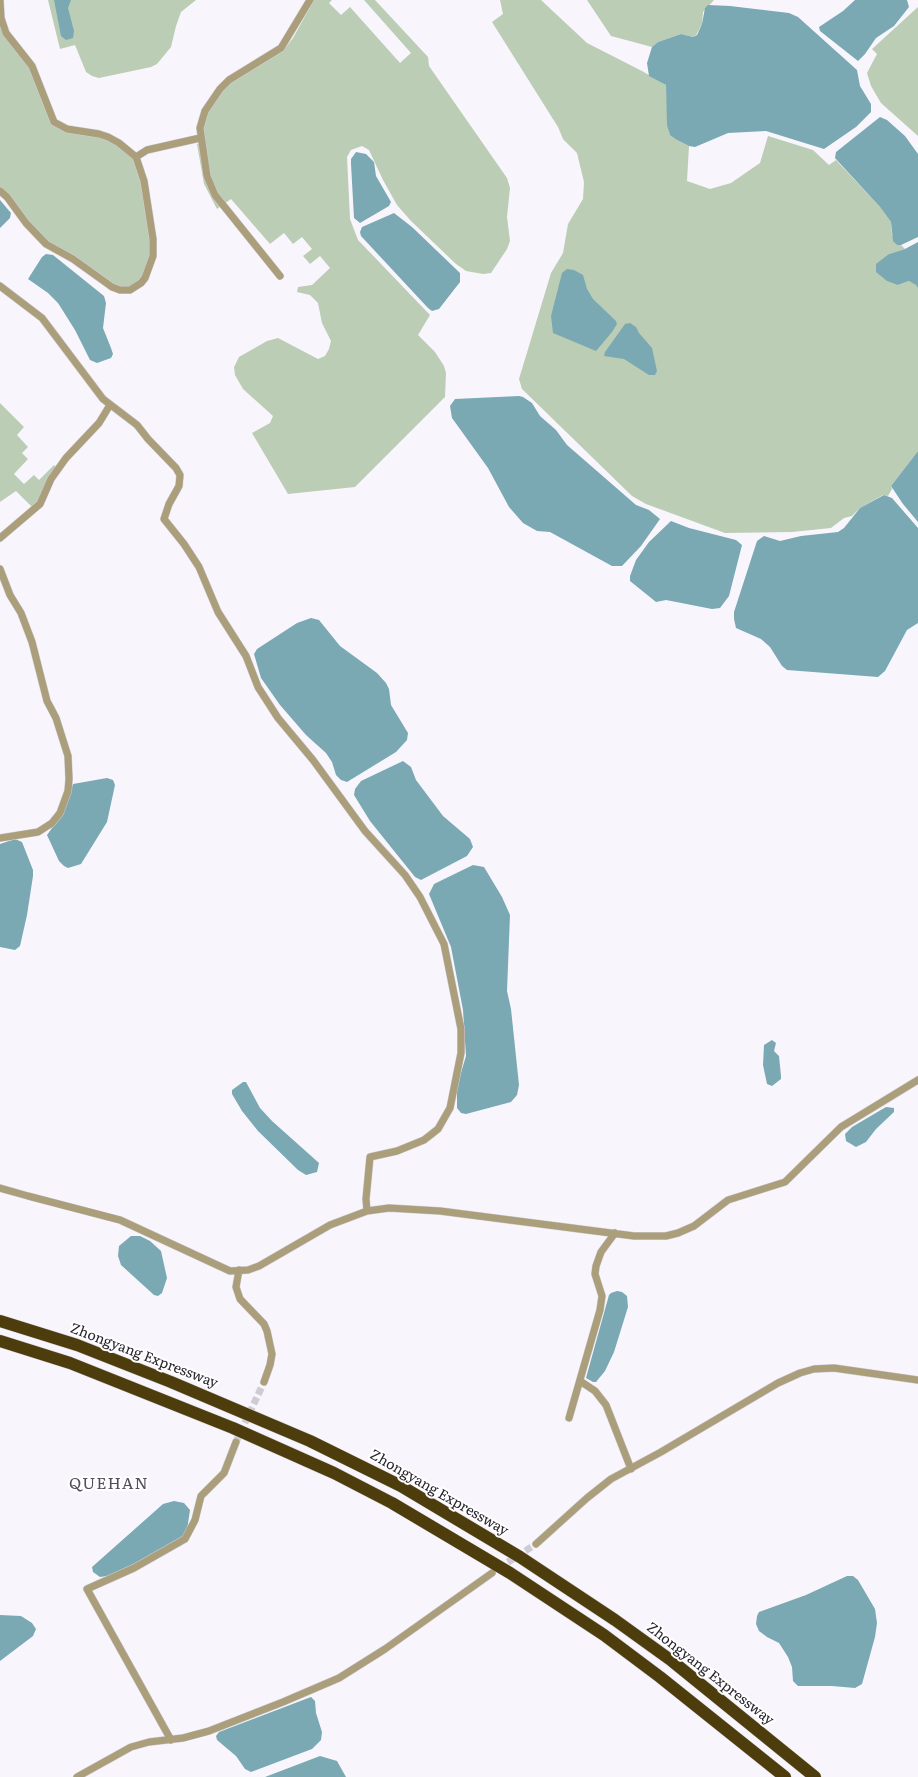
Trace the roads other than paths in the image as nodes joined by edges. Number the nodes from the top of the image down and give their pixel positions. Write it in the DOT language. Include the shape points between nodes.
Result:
graph roads {
  1 [pos="0,0"];
  2 [pos="310,0"];
  3 [pos="200,138"];
  4 [pos="136,157"];
  5 [pos="0,191"];
  6 [pos="280,276"];
  7 [pos="0,286"];
  8 [pos="110,405"];
  9 [pos="0,538"];
  10 [pos="0,569"];
  11 [pos="0,838"];
  12 [pos="918,1080"];
  13 [pos="0,1188"];
  14 [pos="367,1211"];
  15 [pos="615,1233"];
  16 [pos="239,1270"];
  17 [pos="0,1321"];
  18 [pos="0,1341"];
  19 [pos="918,1380"];
  20 [pos="580,1381"];
  21 [pos="264,1382"];
  22 [pos="569,1418"];
  23 [pos="236,1442"];
  24 [pos="631,1469"];
  25 [pos="536,1544"];
  26 [pos="492,1573"];
  27 [pos="171,1740"];
  28 [pos="77,1777"];
  29 [pos="785,1777"];
  30 [pos="816,1777"];
  1 -- 4 [label="street" via="1,18 6,33 32,66 54,122 66,130 99,134 119,143"];
  2 -- 3 [label="street" via="281,48 234,77 220,89 203,116"];
  3 -- 4 [label="street" via="147,150"];
  3 -- 6 [label="street" via="207,176 215,195"];
  4 -- 5 [label="street" via="149,204 154,250 145,278 130,290 112,287 74,259 46,244"];
  7 -- 8 [label="street" via="42,318"];
  8 -- 9 [label="street" via="99,423 66,458 40,504"];
  8 -- 14 [label="street" via="137,425 176,468 180,475 179,486 164,519 198,567 218,612 246,656 258,687 278,718 340,794 365,831 405,875 420,897 444,944 461,1029 461,1053 450,1108 438,1129 424,1140 397,1152 370,1157"];
  10 -- 11 [label="street" via="32,642 47,701 56,718 68,756 70,779 62,805 52,823 38,832"];
  12 -- 15 [label="street" via="841,1127 782,1183 728,1200 694,1226 678,1233 657,1237"];
  13 -- 16 [label="street" via="120,1220 230,1271"];
  14 -- 15 [label="street" via="411,1208"];
  14 -- 16 [label="street" via="330,1225 259,1266"];
  15 -- 20 [label="street" via="601,1252 596,1266 595,1274 602,1296"];
  16 -- 21 [label="street" via="236,1286 240,1299 264,1324 267,1331 272,1354"];
  17 -- 30 [label="highway, Zhongyang Expressway" via="77,1345 227,1405 316,1444 408,1490 514,1553 615,1620 672,1661"];
  18 -- 29 [label="highway" via="70,1363 219,1422 302,1458 392,1503 498,1565 604,1636 660,1676"];
  19 -- 24 [label="street" via="834,1368 807,1371 778,1383"];
  20 -- 22 [label="street"];
  20 -- 24 [label="street" via="595,1391 606,1405"];
  23 -- 27 [label="street" via="224,1473 205,1491 199,1501 195,1520 185,1539 134,1568 87,1589"];
  24 -- 25 [label="street" via="611,1479 593,1493"];
  26 -- 27 [label="street" via="340,1678 209,1731"];
  27 -- 28 [label="street" via="149,1742 127,1749"];
}
